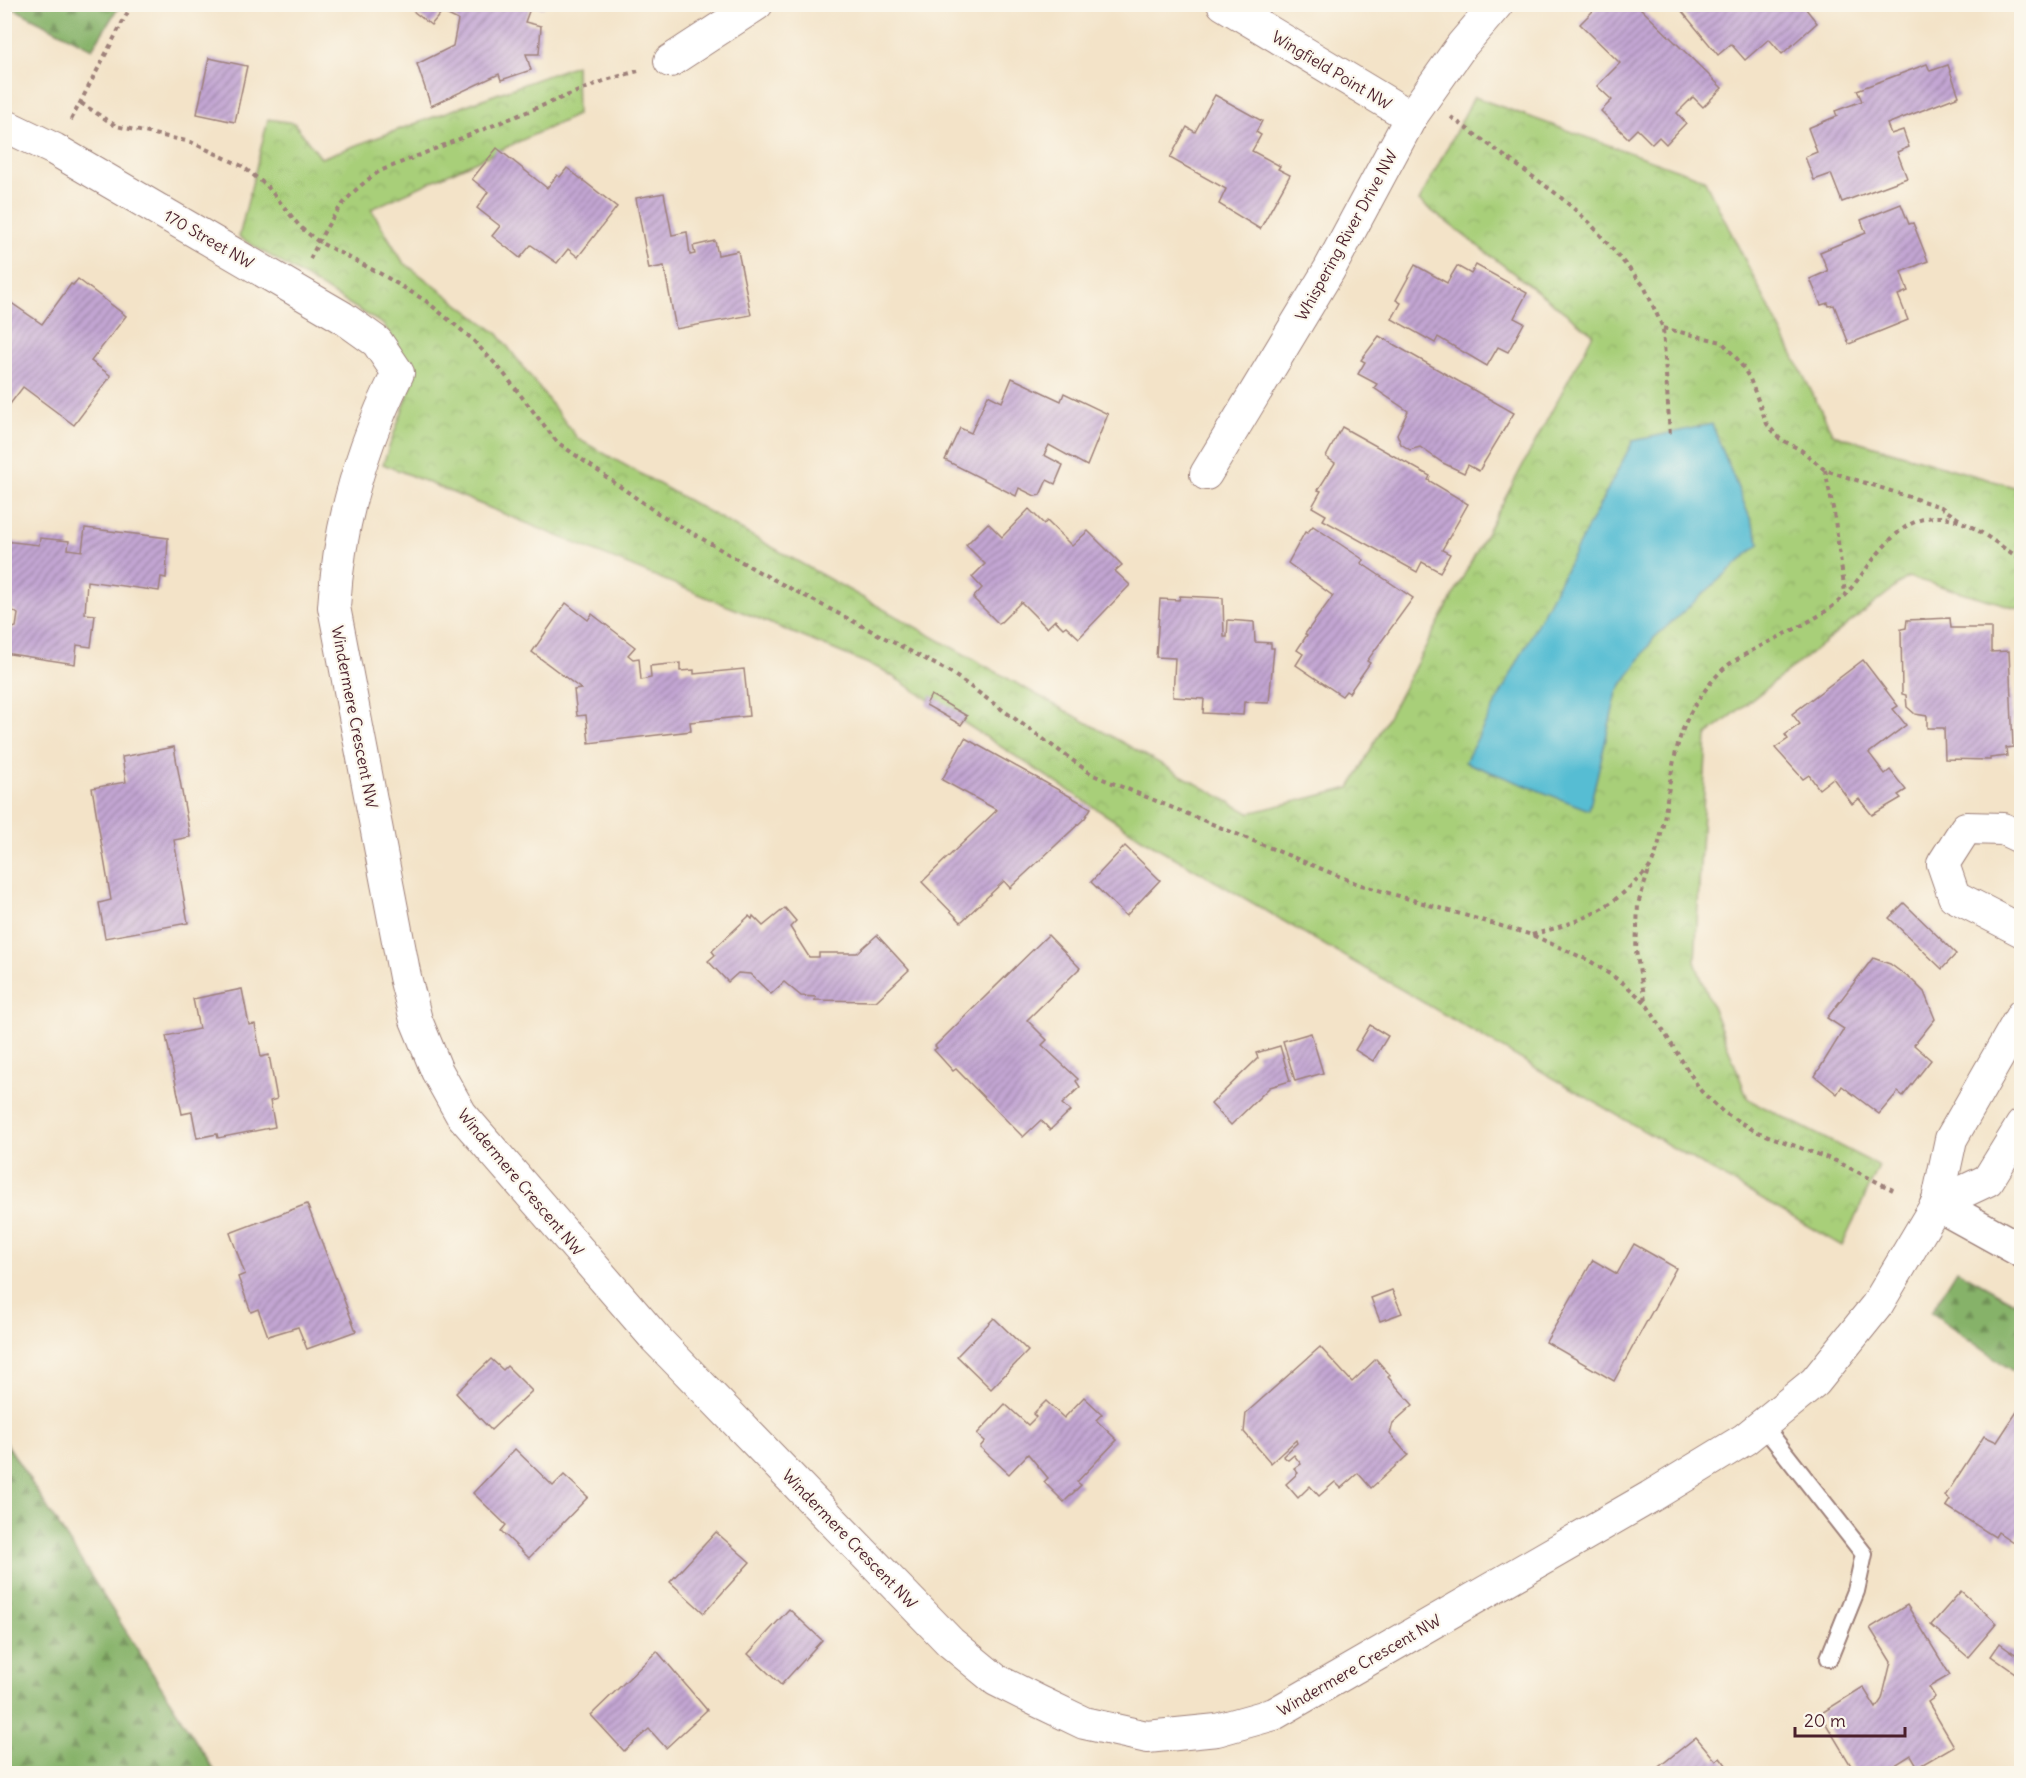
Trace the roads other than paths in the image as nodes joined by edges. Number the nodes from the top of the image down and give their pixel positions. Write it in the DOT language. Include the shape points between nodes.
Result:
graph roads {
  1 [pos="756,4"];
  2 [pos="1222,4"];
  3 [pos="1497,4"];
  4 [pos="670,61"];
  5 [pos="1417,107"];
  6 [pos="4,125"];
  7 [pos="398,372"];
  8 [pos="1206,474"];
  9 [pos="2022,838"];
  10 [pos="2022,931"];
  11 [pos="2022,1015"];
  12 [pos="2022,1125"];
  13 [pos="1937,1204"];
  14 [pos="2022,1251"];
  15 [pos="1762,1424"];
  16 [pos="1829,1658"];
  1 -- 4 [label="street"];
  2 -- 5 [label="street, Wingfield Point NW"];
  3 -- 5 [label="street, Whispering River Drive NW"];
  5 -- 8 [label="street, Whispering River Drive NW" via="1329,270"];
  6 -- 7 [label="street, 170 Street NW" via="54,149 342,316 377,342"];
  7 -- 15 [label="street, Windermere Crescent NW" via="376,417 349,496 337,560 334,607 398,950 416,1020 437,1071 461,1114 656,1339 950,1642 996,1680 1084,1723 1147,1737 1217,1730 1274,1714 1650,1497 1745,1439"];
  9 -- 10 [label="street" via="2002,828 1966,828 1943,864 1954,896"];
  11 -- 13 [label="street, Windermere Crescent NW" via="1952,1139"];
  12 -- 13 [label="street" via="1988,1180"];
  13 -- 14 [label="street"];
  13 -- 15 [label="street, Windermere Crescent NW" via="1877,1305 1854,1334 1815,1382"];
  15 -- 16 [label="lane" via="1864,1554 1856,1591"];
}
